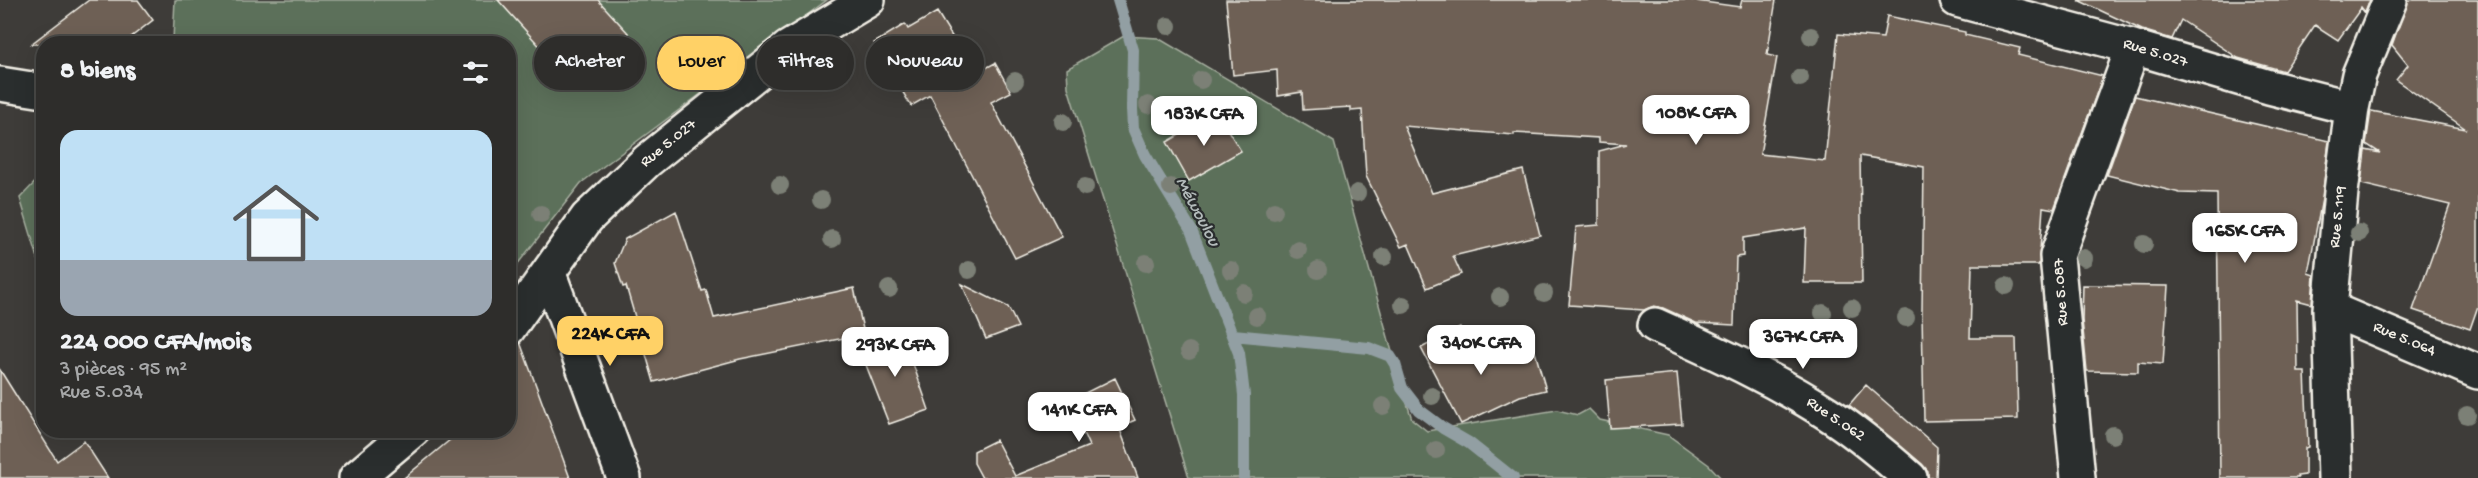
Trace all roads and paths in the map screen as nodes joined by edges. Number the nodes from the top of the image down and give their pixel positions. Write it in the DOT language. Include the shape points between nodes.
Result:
graph roads {
  1 [pos="868,0"];
  2 [pos="1958,0"];
  3 [pos="2390,0"];
  4 [pos="2133,46"];
  5 [pos="0,84"];
  6 [pos="36,90"];
  7 [pos="2352,108"];
  8 [pos="549,274"];
  9 [pos="2330,309"];
  10 [pos="516,318"];
  11 [pos="1655,325"];
  12 [pos="2478,372"];
  13 [pos="403,438"];
  14 [pos="356,478"];
  15 [pos="624,478"];
  16 [pos="1910,478"];
  17 [pos="2078,478"];
  18 [pos="2335,478"];
  1 -- 8 [label="street, Rue 5.027" via="789,48 647,161 587,218"];
  2 -- 4 [label="street, Rue 5.027"];
  3 -- 7 [label="street, Rue 5.119" via="2359,75"];
  4 -- 7 [label="street, Rue 5.027"];
  4 -- 17 [label="street, Rue 5.087" via="2057,256"];
  5 -- 6 [label="street"];
  7 -- 9 [label="street, Rue 5.119"];
  8 -- 10 [label="street, Rue 5.027"];
  8 -- 15 [label="street"];
  9 -- 12 [label="street, Rue 5.064"];
  9 -- 18 [label="street, Rue 5.119"];
  11 -- 16 [label="street, Rue 5.062" via="1748,369 1828,414"];
  13 -- 14 [label="street"];
}
